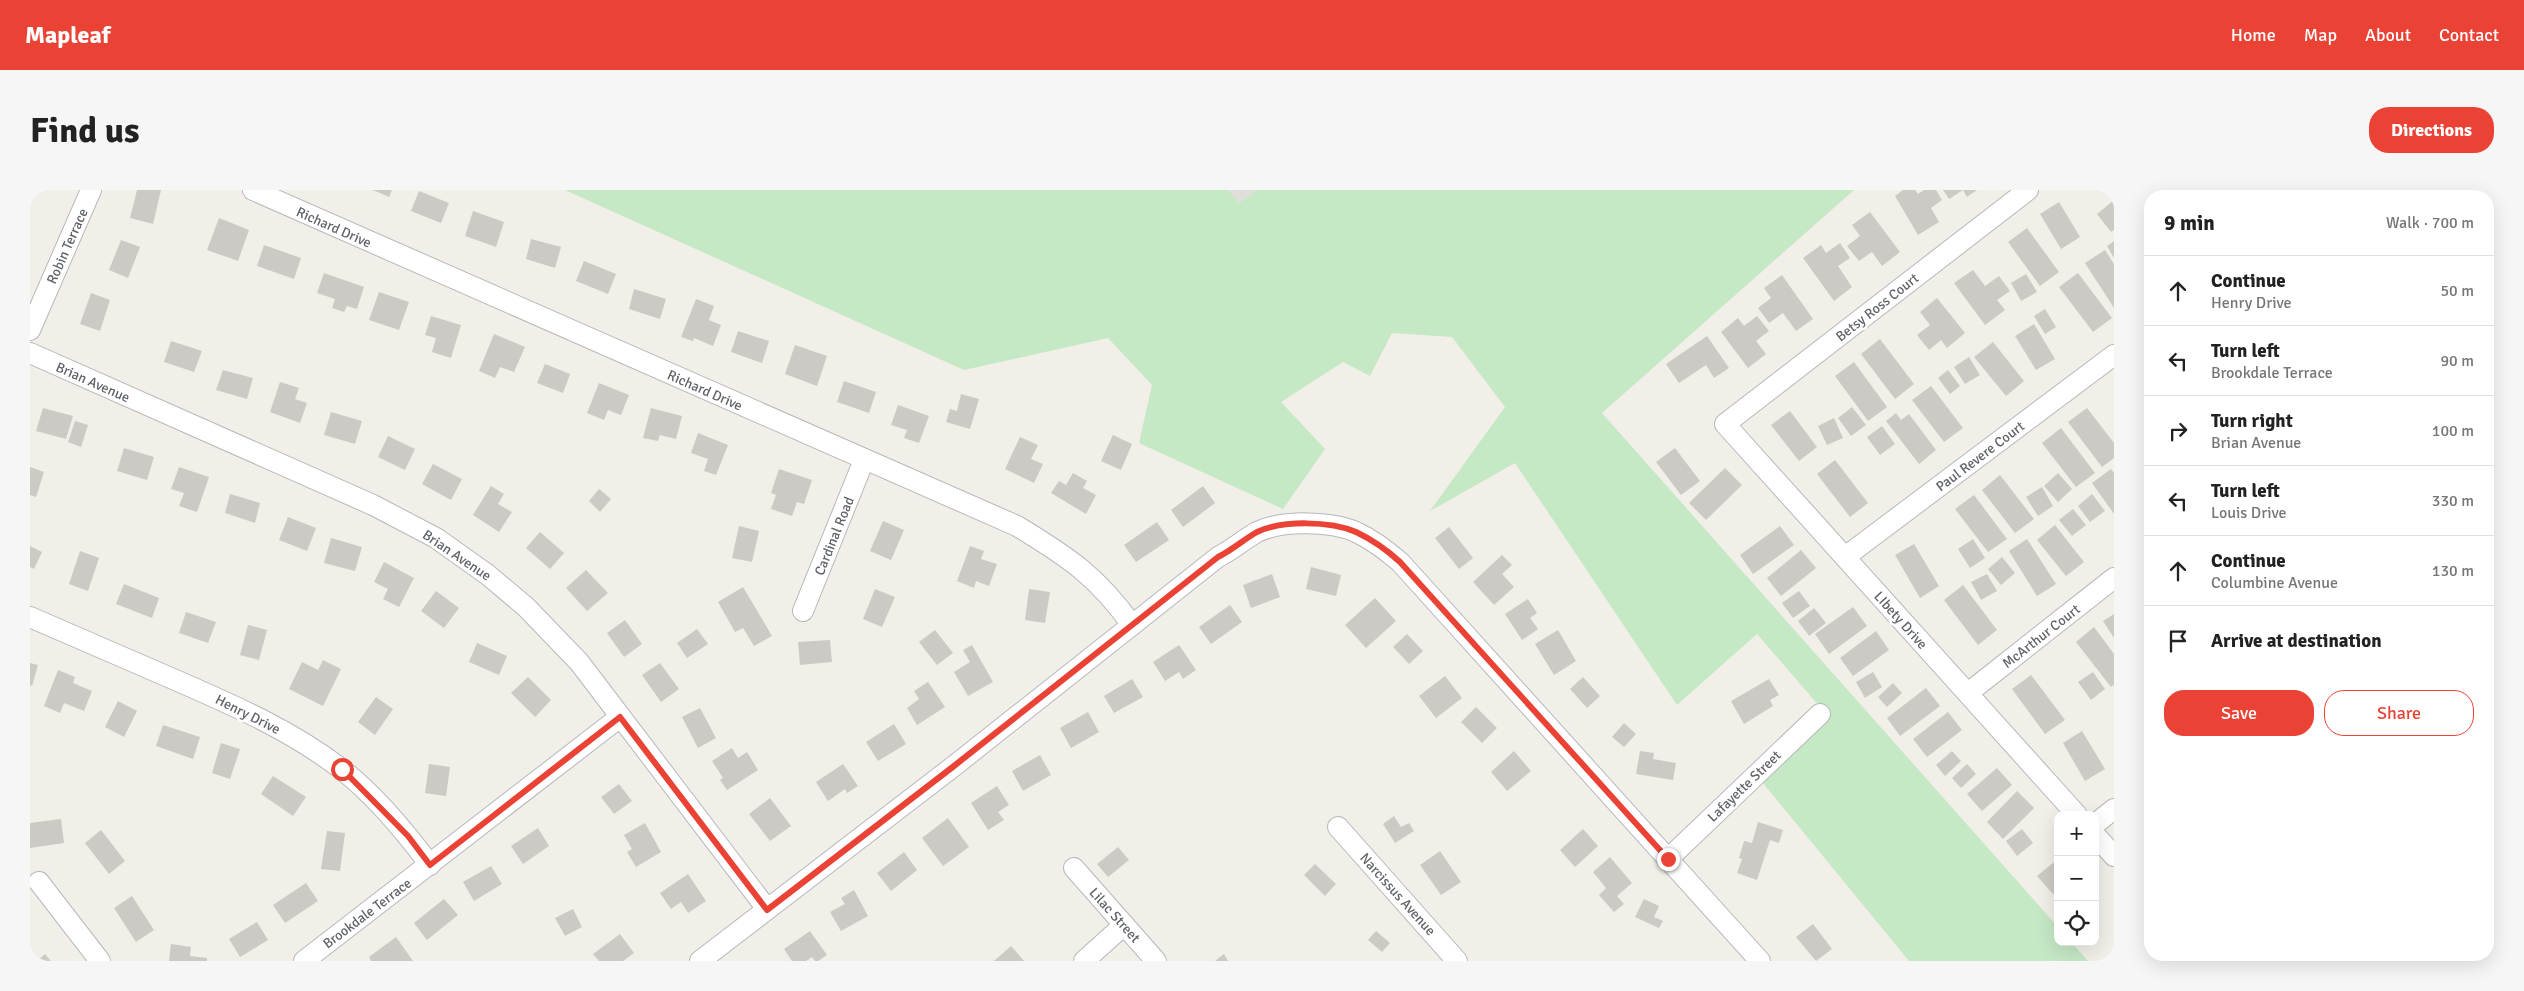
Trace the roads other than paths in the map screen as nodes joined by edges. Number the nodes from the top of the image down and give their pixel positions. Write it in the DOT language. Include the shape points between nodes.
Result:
graph roads {
  1 [pos="92,190"];
  2 [pos="253,190"];
  3 [pos="2028,190"];
  4 [pos="30,330"];
  5 [pos="30,353"];
  6 [pos="2114,355"];
  7 [pos="1725,424"];
  8 [pos="864,460"];
  9 [pos="1845,557"];
  10 [pos="2114,578"];
  11 [pos="803,611"];
  12 [pos="30,617"];
  13 [pos="1132,625"];
  14 [pos="1968,693"];
  15 [pos="1820,714"];
  16 [pos="620,717"];
  17 [pos="2114,809"];
  18 [pos="2074,811"];
  19 [pos="2099,821"];
  20 [pos="1338,827"];
  21 [pos="2099,839"];
  22 [pos="2114,856"];
  23 [pos="1668,859"];
  24 [pos="430,865"];
  25 [pos="1074,868"];
  26 [pos="39,882"];
  27 [pos="767,910"];
  28 [pos="1124,925"];
  29 [pos="100,961"];
  30 [pos="304,961"];
  31 [pos="700,961"];
  32 [pos="1084,961"];
  33 [pos="1156,961"];
  34 [pos="1457,961"];
  35 [pos="1760,961"];
  1 -- 4 [label="street, Robin Terrace"];
  2 -- 8 [label="street, Richard Drive"];
  3 -- 7 [label="street, Betsy Ross Court"];
  5 -- 16 [label="street, Brian Avenue" via="364,500 436,538 526,607 579,662"];
  6 -- 9 [label="street, Paul Revere Court"];
  7 -- 9 [label="street, LIbety Drive"];
  8 -- 11 [label="street, Cardinal Road"];
  8 -- 13 [label="street, Richard Drive" via="1017,526 1063,554 1091,576"];
  9 -- 14 [label="street, LIbety Drive"];
  10 -- 14 [label="street, McArthur Court"];
  12 -- 24 [label="street, Henry Drive" via="226,702 302,742 342,769 408,836"];
  13 -- 23 [label="street" via="1218,557 1259,532 1297,523 1354,531 1382,546 1400,562"];
  13 -- 27 [label="street"];
  14 -- 18 [label="street, LIbety Drive"];
  15 -- 23 [label="street, Lafayette Street"];
  16 -- 24 [label="street, Brookdale Terrace"];
  16 -- 27 [label="street, Brian Avenue"];
  17 -- 19 [label="street"];
  20 -- 34 [label="street, Narcissus Avenue"];
  21 -- 22 [label="street"];
  23 -- 35 [label="street"];
  24 -- 30 [label="street, Brookdale Terrace"];
  25 -- 28 [label="street, Lilac Street"];
  26 -- 29 [label="street"];
  27 -- 31 [label="street"];
  28 -- 32 [label="street"];
  28 -- 33 [label="street, Lilac Street"];
}
